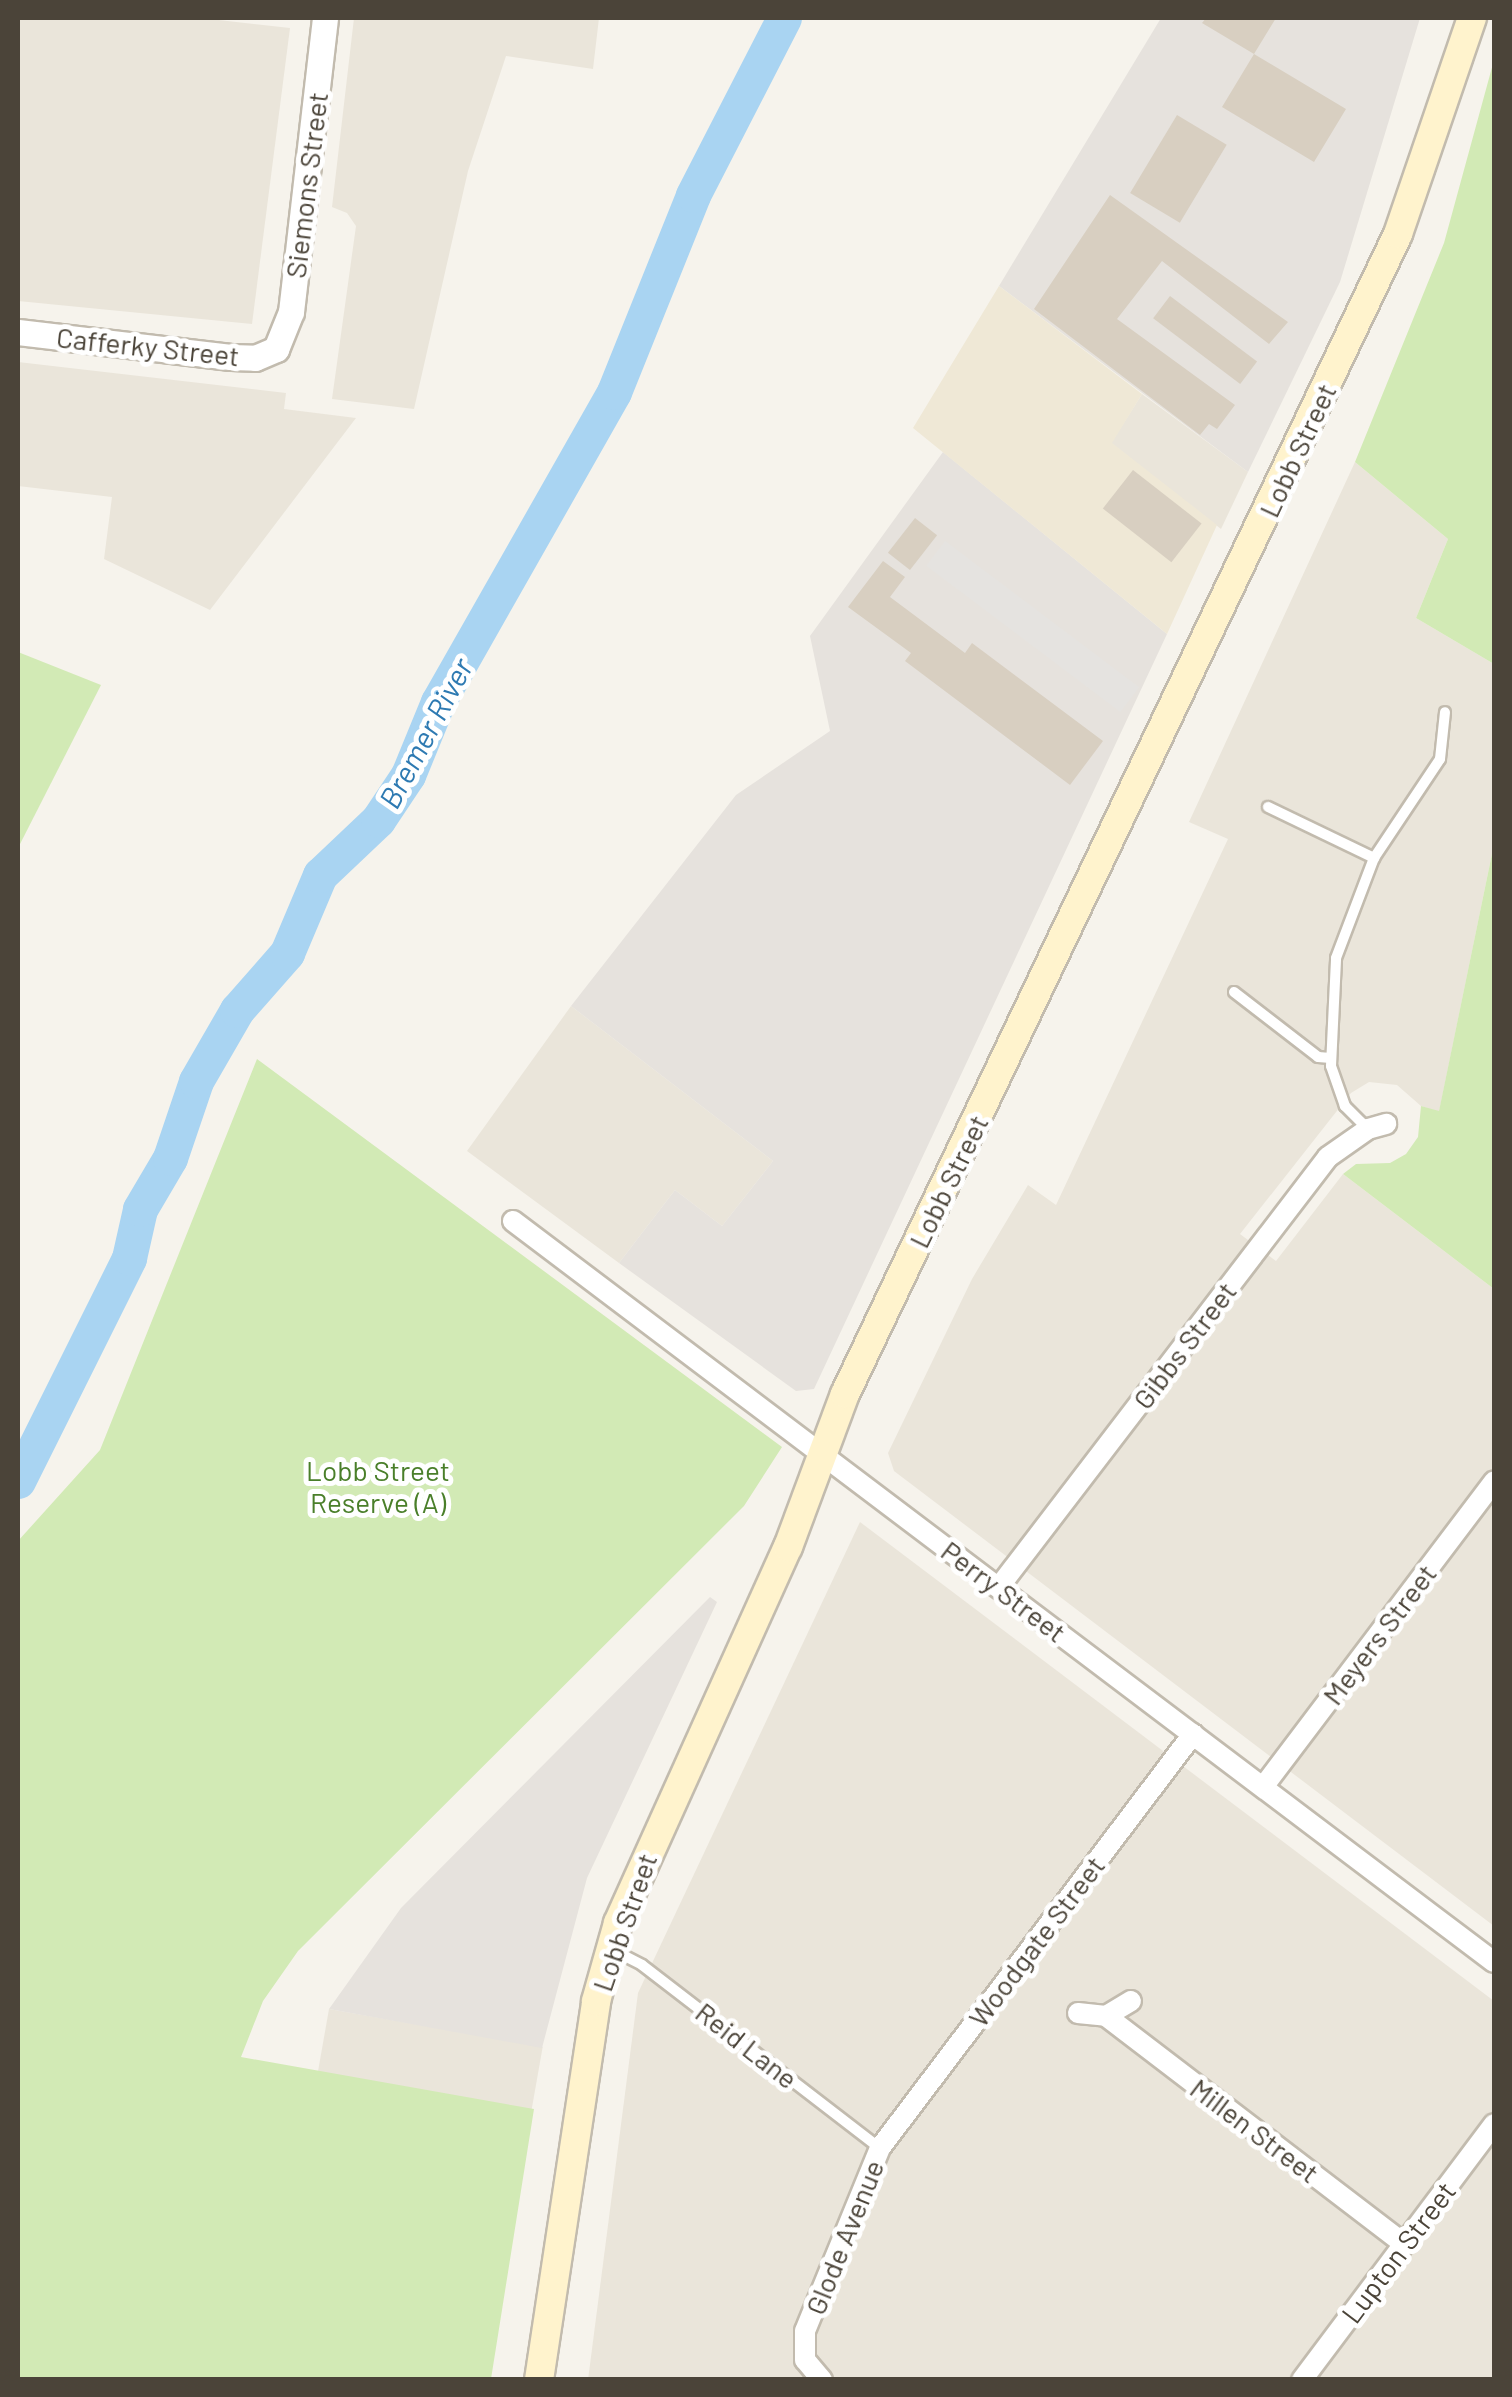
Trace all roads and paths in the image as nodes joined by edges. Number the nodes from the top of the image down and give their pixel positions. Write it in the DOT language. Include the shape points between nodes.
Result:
graph roads {
  1 [pos="325,18"];
  2 [pos="1472,18"];
  3 [pos="18,332"];
  4 [pos="276,349"];
  5 [pos="1445,712"];
  6 [pos="1268,807"];
  7 [pos="1374,858"];
  8 [pos="1234,992"];
  9 [pos="1330,1058"];
  10 [pos="1377,1127"];
  11 [pos="513,1222"];
  12 [pos="826,1457"];
  13 [pos="1494,1482"];
  14 [pos="999,1587"];
  15 [pos="1192,1734"];
  16 [pos="1263,1788"];
  17 [pos="610,1948"];
  18 [pos="1494,1962"];
  19 [pos="1131,2001"];
  20 [pos="1078,2013"];
  21 [pos="1106,2016"];
  22 [pos="1494,2124"];
  23 [pos="880,2148"];
  24 [pos="1404,2244"];
  25 [pos="539,2380"];
  26 [pos="822,2380"];
  27 [pos="1302,2380"];
  1 -- 4 [label="street, Siemons Street" via="291,312"];
  2 -- 12 [label="main road, Lobb Street" via="1416,188 1374,286 853,1378"];
  3 -- 4 [label="street, Cafferky Street" via="231,357 254,358"];
  5 -- 7 [label="lane" via="1447,736 1436,769"];
  6 -- 7 [label="lane"];
  7 -- 9 [label="lane" via="1336,958"];
  8 -- 9 [label="lane" via="1318,1057"];
  9 -- 10 [label="lane" via="1346,1106"];
  10 -- 14 [label="street, Gibbs Street" via="1328,1157"];
  11 -- 12 [label="street, Perry Street"];
  12 -- 14 [label="street, Perry Street"];
  12 -- 17 [label="main road, Lobb Street"];
  13 -- 16 [label="street, Meyers Street"];
  14 -- 15 [label="street, Perry Street"];
  15 -- 16 [label="street, Perry Street"];
  15 -- 23 [label="street, Woodgate Street"];
  16 -- 18 [label="street, Perry Street"];
  17 -- 23 [label="lane, Reid Lane" via="642,1965"];
  17 -- 25 [label="main road, Lobb Street"];
  19 -- 21 [label="street"];
  20 -- 21 [label="street"];
  21 -- 24 [label="street, Millen Street"];
  22 -- 24 [label="street, Lupton Street"];
  23 -- 26 [label="street, Glode Avenue" via="805,2332 805,2360"];
  24 -- 27 [label="street, Lupton Street"];
}
